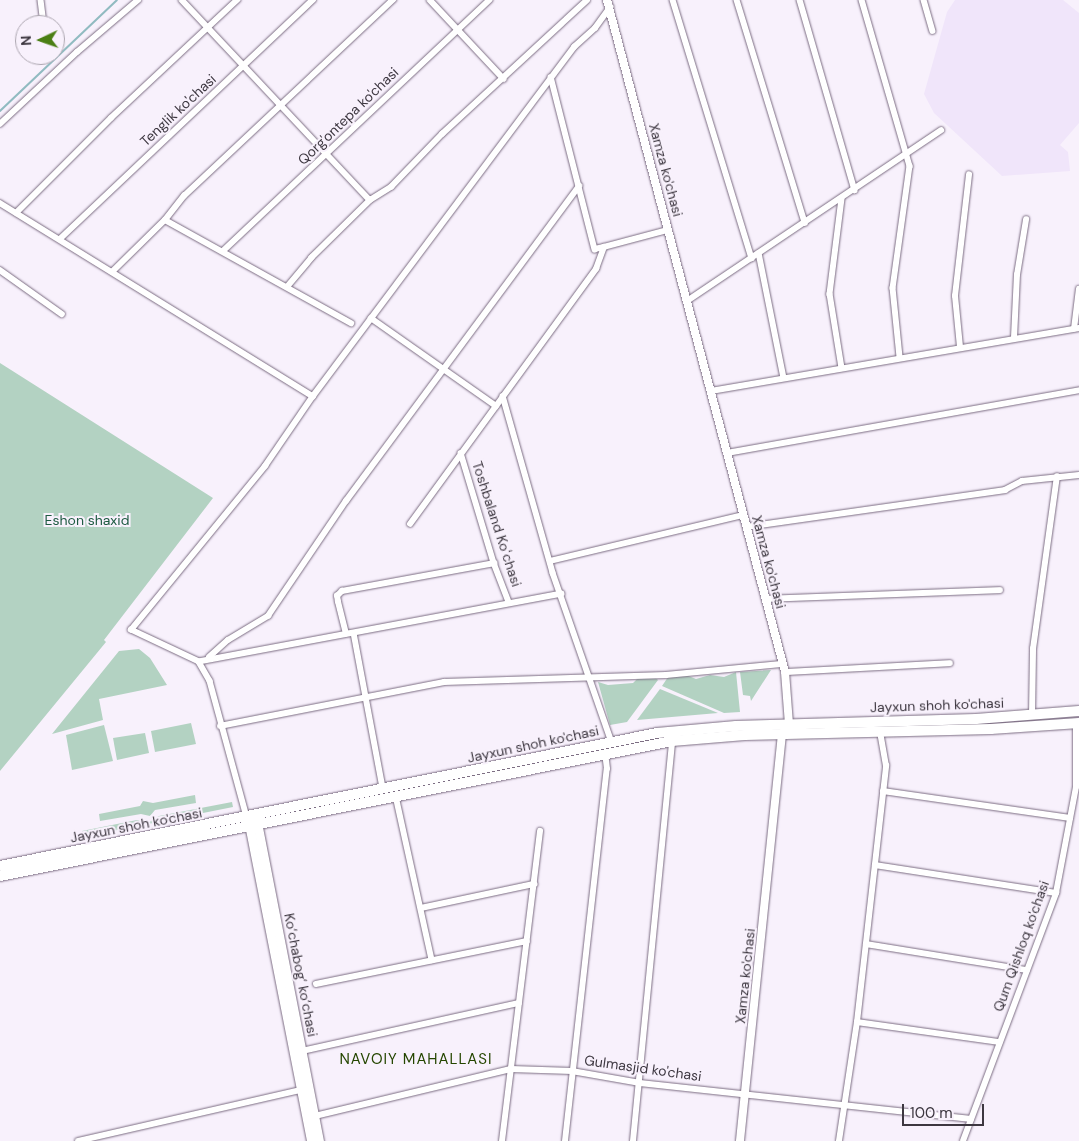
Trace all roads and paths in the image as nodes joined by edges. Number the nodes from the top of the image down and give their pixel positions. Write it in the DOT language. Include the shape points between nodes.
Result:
graph roads {
  1 [pos="42,0"];
  2 [pos="138,0"];
  3 [pos="182,0"];
  4 [pos="238,0"];
  5 [pos="313,0"];
  6 [pos="393,0"];
  7 [pos="430,0"];
  8 [pos="489,0"];
  9 [pos="587,0"];
  10 [pos="673,0"];
  11 [pos="737,0"];
  12 [pos="800,0"];
  13 [pos="862,0"];
  14 [pos="924,0"];
  15 [pos="610,2"];
  16 [pos="43,15"];
  17 [pos="208,27"];
  18 [pos="458,29"];
  19 [pos="933,31"];
  20 [pos="244,65"];
  21 [pos="551,77"];
  22 [pos="504,79"];
  23 [pos="281,105"];
  24 [pos="0,124"];
  25 [pos="941,130"];
  26 [pos="327,154"];
  27 [pos="907,155"];
  28 [pos="969,175"];
  29 [pos="579,186"];
  30 [pos="855,190"];
  31 [pos="370,200"];
  32 [pos="842,200"];
  33 [pos="0,203"];
  34 [pos="16,214"];
  35 [pos="166,220"];
  36 [pos="1026,220"];
  37 [pos="804,224"];
  38 [pos="668,230"];
  39 [pos="60,239"];
  40 [pos="604,247"];
  41 [pos="223,250"];
  42 [pos="759,252"];
  43 [pos="752,258"];
  44 [pos="0,270"];
  45 [pos="112,272"];
  46 [pos="287,287"];
  47 [pos="1079,289"];
  48 [pos="687,302"];
  49 [pos="62,314"];
  50 [pos="371,318"];
  51 [pos="351,324"];
  52 [pos="1076,329"];
  53 [pos="1014,338"];
  54 [pos="960,347"];
  55 [pos="900,358"];
  56 [pos="442,368"];
  57 [pos="842,368"];
  58 [pos="784,378"];
  59 [pos="1079,390"];
  60 [pos="711,391"];
  61 [pos="312,396"];
  62 [pos="503,396"];
  63 [pos="496,406"];
  64 [pos="461,453"];
  65 [pos="727,453"];
  66 [pos="1079,475"];
  67 [pos="1057,477"];
  68 [pos="743,515"];
  69 [pos="410,524"];
  70 [pos="746,527"];
  71 [pos="550,561"];
  72 [pos="494,563"];
  73 [pos="1000,590"];
  74 [pos="562,594"];
  75 [pos="766,599"];
  76 [pos="510,602"];
  77 [pos="354,633"];
  78 [pos="346,634"];
  79 [pos="209,658"];
  80 [pos="199,662"];
  81 [pos="950,663"];
  82 [pos="784,668"];
  83 [pos="591,678"];
  84 [pos="366,697"];
  85 [pos="1079,711"];
  86 [pos="1032,715"];
  87 [pos="1077,723"];
  88 [pos="790,724"];
  89 [pos="220,726"];
  90 [pos="880,732"];
  91 [pos="782,734"];
  92 [pos="672,741"];
  93 [pos="612,742"];
  94 [pos="605,753"];
  95 [pos="383,788"];
  96 [pos="883,791"];
  97 [pos="396,796"];
  98 [pos="251,816"];
  99 [pos="1070,818"];
  100 [pos="254,827"];
  101 [pos="540,831"];
  102 [pos="152,841"];
  103 [pos="875,864"];
  104 [pos="0,866"];
  105 [pos="0,876"];
  106 [pos="534,884"];
  107 [pos="1056,892"];
  108 [pos="421,908"];
  109 [pos="527,941"];
  110 [pos="866,944"];
  111 [pos="432,960"];
  112 [pos="1027,970"];
  113 [pos="283,977"];
  114 [pos="316,984"];
  115 [pos="519,1003"];
  116 [pos="856,1022"];
  117 [pos="1000,1042"];
  118 [pos="302,1051"];
  119 [pos="511,1069"];
  120 [pos="572,1071"];
  121 [pos="640,1083"];
  122 [pos="305,1091"];
  123 [pos="744,1094"];
  124 [pos="843,1104"];
  125 [pos="315,1116"];
  126 [pos="971,1119"];
  127 [pos="78,1141"];
  128 [pos="311,1141"];
  129 [pos="319,1141"];
  130 [pos="502,1141"];
  131 [pos="565,1141"];
  132 [pos="633,1141"];
  133 [pos="740,1141"];
  134 [pos="839,1141"];
  135 [pos="963,1141"];
  1 -- 16 [label="street"];
  2 -- 24 [label="street"];
  3 -- 17 [label="street"];
  4 -- 17 [label="street"];
  5 -- 20 [label="street, Tenglik ko'chasi"];
  6 -- 23 [label="street"];
  7 -- 18 [label="street"];
  8 -- 18 [label="street, Qorg'ontepa ko'chasi"];
  9 -- 22 [label="street"];
  10 -- 43 [label="street"];
  11 -- 37 [label="street"];
  12 -- 30 [label="street"];
  13 -- 27 [label="street"];
  14 -- 19 [label="street"];
  15 -- 21 [label="street"];
  15 -- 38 [label="street, Xamza ko'chasi"];
  17 -- 20 [label="street"];
  17 -- 34 [label="street"];
  18 -- 22 [label="street"];
  18 -- 26 [label="street, Qorg'ontepa ko'chasi"];
  20 -- 23 [label="street"];
  20 -- 39 [label="street, Tenglik ko'chasi"];
  21 -- 29 [label="street"];
  21 -- 50 [label="street"];
  22 -- 31 [label="street" via="442,134 390,187"];
  23 -- 26 [label="street"];
  23 -- 35 [label="street" via="184,196"];
  25 -- 27 [label="street"];
  26 -- 31 [label="street"];
  26 -- 41 [label="street, Qorg'ontepa ko'chasi"];
  27 -- 30 [label="street"];
  27 -- 55 [label="street" via="910,166 893,288"];
  28 -- 54 [label="street" via="955,296"];
  29 -- 40 [label="street" via="595,249"];
  29 -- 56 [label="street"];
  30 -- 32 [label="street"];
  31 -- 46 [label="street" via="311,258"];
  32 -- 37 [label="street"];
  32 -- 57 [label="street" via="830,294"];
  33 -- 34 [label="street"];
  34 -- 39 [label="street"];
  35 -- 41 [label="street"];
  35 -- 45 [label="street"];
  36 -- 53 [label="street"];
  37 -- 42 [label="street"];
  38 -- 40 [label="street"];
  38 -- 48 [label="street, Xamza ko'chasi"];
  39 -- 45 [label="street"];
  40 -- 62 [label="street" via="596,270"];
  41 -- 46 [label="street"];
  42 -- 43 [label="street"];
  42 -- 58 [label="street"];
  43 -- 48 [label="street"];
  44 -- 49 [label="street"];
  45 -- 61 [label="street"];
  46 -- 51 [label="street"];
  47 -- 52 [label="street"];
  48 -- 60 [label="street, Xamza ko'chasi"];
  50 -- 56 [label="street"];
  50 -- 61 [label="street"];
  52 -- 53 [label="street"];
  53 -- 54 [label="street"];
  54 -- 55 [label="street"];
  55 -- 57 [label="street"];
  56 -- 63 [label="street"];
  56 -- 79 [label="street" via="268,616 228,640"];
  57 -- 58 [label="street"];
  58 -- 60 [label="street"];
  59 -- 65 [label="street"];
  60 -- 65 [label="street, Xamza ko'chasi"];
  61 -- 80 [label="street" via="265,466 132,630"];
  62 -- 63 [label="street"];
  62 -- 71 [label="street"];
  63 -- 64 [label="street"];
  64 -- 69 [label="street"];
  64 -- 72 [label="street, Toshbaland Koʻchasi"];
  65 -- 68 [label="street, Xamza ko'chasi"];
  66 -- 67 [label="street"];
  67 -- 70 [label="street" via="1022,481 1005,490"];
  67 -- 86 [label="street" via="1033,649"];
  68 -- 70 [label="street, Xamza ko'chasi"];
  68 -- 71 [label="street"];
  70 -- 75 [label="street, Xamza ko'chasi"];
  71 -- 74 [label="street"];
  72 -- 76 [label="street, Toshbaland Koʻchasi"];
  72 -- 78 [label="street" via="342,592 337,596"];
  73 -- 75 [label="street"];
  74 -- 76 [label="street"];
  74 -- 83 [label="street"];
  75 -- 82 [label="street, Xamza ko'chasi"];
  76 -- 77 [label="street"];
  77 -- 78 [label="street"];
  77 -- 84 [label="street"];
  78 -- 79 [label="street"];
  79 -- 80 [label="street"];
  80 -- 89 [label="street" via="210,681"];
  81 -- 82 [label="street"];
  82 -- 83 [label="street"];
  82 -- 88 [label="street, Xamza ko'chasi"];
  83 -- 84 [label="street" via="549,676 444,682"];
  83 -- 93 [label="street"];
  84 -- 89 [label="street"];
  84 -- 95 [label="street"];
  85 -- 86 [label="highway, Jayxun shoh ko'chasi"];
  86 -- 88 [label="highway, Jayxun shoh ko'chasi"];
  87 -- 90 [label="highway, Jayxun shoh ko'chasi"];
  87 -- 99 [label="street, Qum Qishloq ko'chasi" via="1076,787"];
  88 -- 91 [label="street"];
  88 -- 93 [label="highway, Jayxun shoh ko'chasi" via="694,728"];
  89 -- 98 [label="street"];
  90 -- 91 [label="highway, Jayxun shoh ko'chasi"];
  90 -- 96 [label="street" via="886,766"];
  91 -- 92 [label="highway, Jayxun shoh ko'chasi"];
  91 -- 123 [label="street, Xamza ko'chasi"];
  92 -- 94 [label="highway, Jayxun shoh ko'chasi"];
  92 -- 121 [label="street"];
  93 -- 95 [label="highway, Jayxun shoh ko'chasi"];
  94 -- 97 [label="highway, Jayxun shoh ko'chasi"];
  94 -- 120 [label="street" via="606,779"];
  95 -- 98 [label="highway, Jayxun shoh ko'chasi"];
  96 -- 99 [label="street"];
  96 -- 103 [label="street"];
  97 -- 100 [label="highway, Jayxun shoh ko'chasi"];
  97 -- 108 [label="street"];
  98 -- 100 [label="main road, Ko‘chabog‘ ko‘chasi"];
  98 -- 102 [label="highway, Jayxun shoh ko'chasi"];
  99 -- 107 [label="street, Qum Qishloq ko'chasi"];
  100 -- 102 [label="highway, Jayxun shoh ko'chasi"];
  100 -- 113 [label="main road, Ko‘chabog‘ ko‘chasi"];
  101 -- 106 [label="street"];
  102 -- 104 [label="highway, Jayxun shoh ko'chasi"];
  102 -- 105 [label="highway, Jayxun shoh ko'chasi"];
  103 -- 107 [label="street"];
  103 -- 110 [label="street"];
  106 -- 108 [label="street"];
  106 -- 109 [label="street"];
  107 -- 112 [label="street, Qum Qishloq ko'chasi"];
  108 -- 111 [label="street"];
  109 -- 111 [label="street"];
  109 -- 115 [label="street"];
  110 -- 112 [label="street"];
  110 -- 116 [label="street"];
  111 -- 114 [label="street"];
  112 -- 117 [label="street, Qum Qishloq ko'chasi"];
  113 -- 118 [label="main road, Ko‘chabog‘ ko‘chasi"];
  113 -- 122 [label="main road, Ko‘chabog‘ ko‘chasi"];
  115 -- 118 [label="street"];
  115 -- 119 [label="street"];
  116 -- 117 [label="street"];
  116 -- 124 [label="street"];
  117 -- 126 [label="street, Qum Qishloq ko'chasi"];
  118 -- 122 [label="main road, Ko‘chabog‘ ko‘chasi"];
  119 -- 120 [label="street, Gulmasjid ko'chasi"];
  119 -- 125 [label="street, Gulmasjid ko'chasi"];
  119 -- 130 [label="street"];
  120 -- 121 [label="street, Gulmasjid ko'chasi"];
  120 -- 131 [label="street"];
  121 -- 123 [label="street, Gulmasjid ko'chasi"];
  121 -- 132 [label="street"];
  122 -- 125 [label="main road, Ko‘chabog‘ ko‘chasi"];
  122 -- 127 [label="street"];
  122 -- 128 [label="main road, Ko‘chabog‘ ko‘chasi"];
  123 -- 124 [label="street, Gulmasjid ko'chasi"];
  123 -- 133 [label="street, Xamza ko'chasi"];
  124 -- 126 [label="street, Gulmasjid ko'chasi"];
  124 -- 134 [label="street"];
  125 -- 129 [label="main road, Ko‘chabog‘ ko‘chasi"];
  126 -- 135 [label="street, Qum Qishloq ko'chasi"];
}
